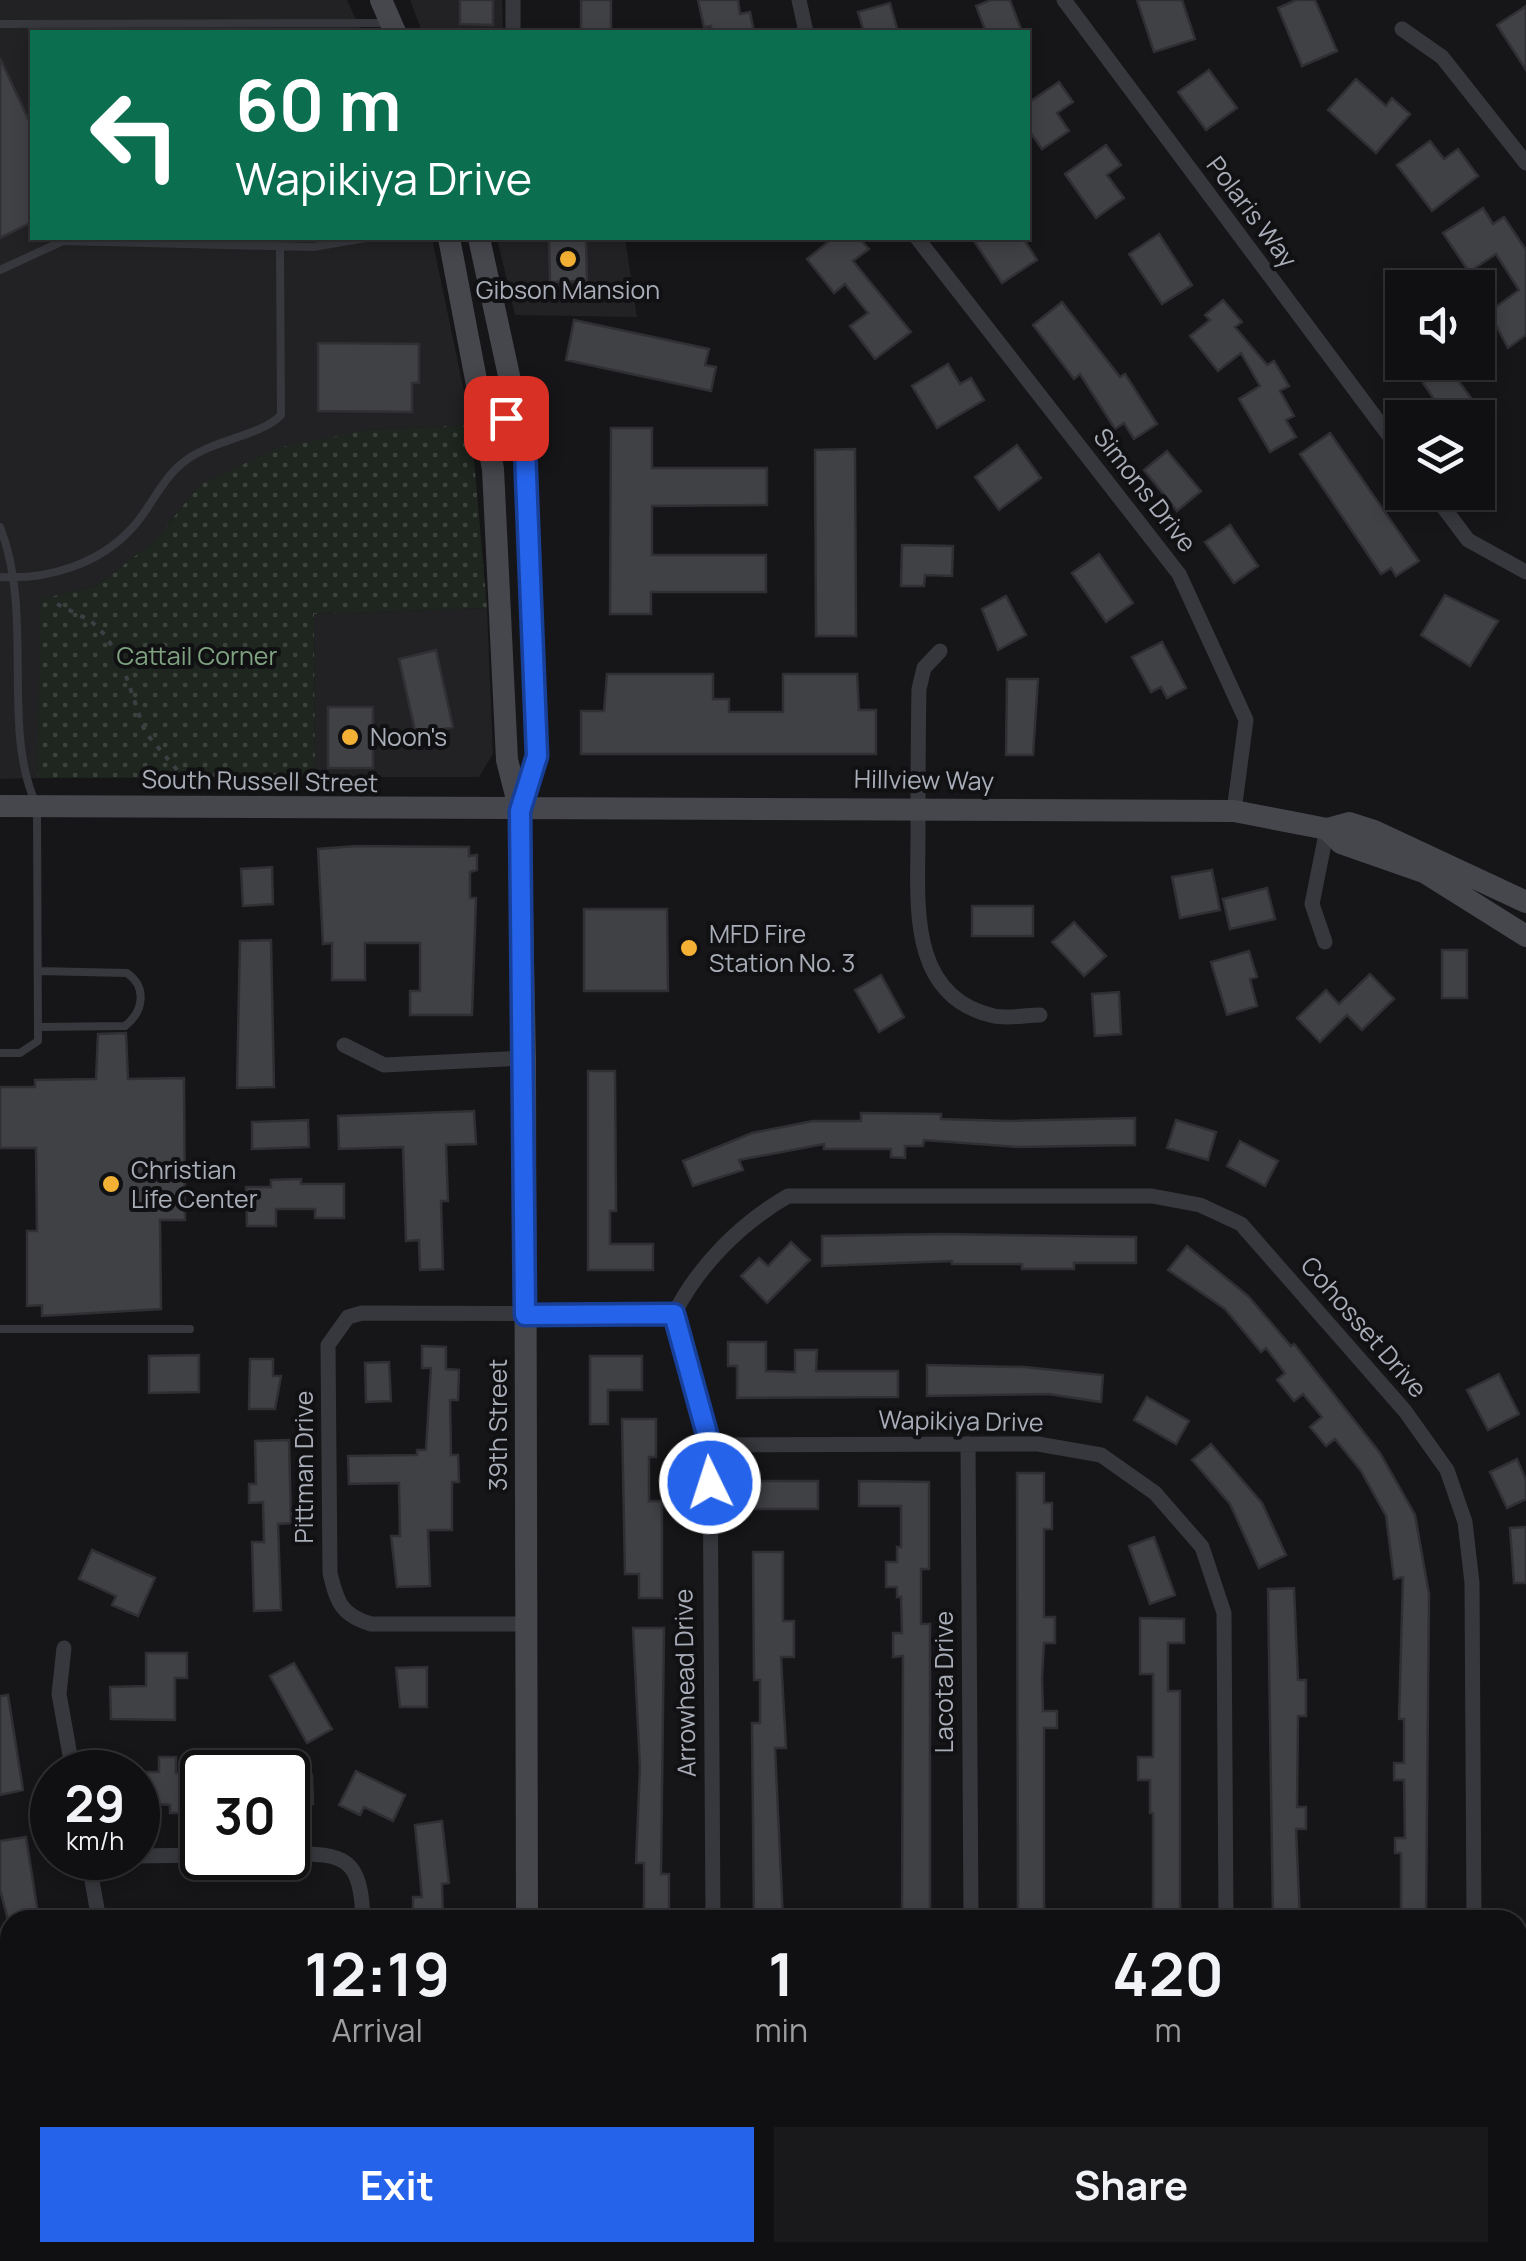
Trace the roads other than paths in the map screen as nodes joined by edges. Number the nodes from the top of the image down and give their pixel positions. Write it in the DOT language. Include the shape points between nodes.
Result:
graph roads {
  1 [pos="382,0"];
  2 [pos="513,0"];
  3 [pos="799,0"];
  4 [pos="1064,0"];
  5 [pos="0,24"];
  6 [pos="82,28"];
  7 [pos="393,28"];
  8 [pos="1402,29"];
  9 [pos="513,30"];
  10 [pos="806,30"];
  11 [pos="1526,163"];
  12 [pos="229,240"];
  13 [pos="345,240"];
  14 [pos="451,240"];
  15 [pos="479,240"];
  16 [pos="920,240"];
  17 [pos="280,246"];
  18 [pos="0,270"];
  19 [pos="1385,430"];
  20 [pos="525,450"];
  21 [pos="1446,510"];
  22 [pos="0,527"];
  23 [pos="1526,572"];
  24 [pos="5,578"];
  25 [pos="940,651"];
  26 [pos="6,718"];
  27 [pos="15,775"];
  28 [pos="0,806"];
  29 [pos="37,806"];
  30 [pos="917,807"];
  31 [pos="1234,810"];
  32 [pos="520,811"];
  33 [pos="1327,829"];
  34 [pos="1526,902"];
  35 [pos="1526,936"];
  36 [pos="1325,942"];
  37 [pos="38,971"];
  38 [pos="1040,1015"];
  39 [pos="38,1027"];
  40 [pos="344,1046"];
  41 [pos="0,1053"];
  42 [pos="525,1058"];
  43 [pos="674,1314"];
  44 [pos="525,1315"];
  45 [pos="0,1329"];
  46 [pos="190,1329"];
  47 [pos="968,1444"];
  48 [pos="710,1445"];
  49 [pos="526,1624"];
  50 [pos="64,1648"];
  51 [pos="69,1750"];
  52 [pos="310,1854"];
  53 [pos="92,1880"];
  54 [pos="97,1910"];
  55 [pos="362,1910"];
  56 [pos="527,1910"];
  57 [pos="713,1910"];
  58 [pos="971,1910"];
  59 [pos="1226,1910"];
  60 [pos="1474,1910"];
  1 -- 7 [label="main road"];
  2 -- 9 [label="street"];
  3 -- 10 [label="street"];
  4 -- 19 [label="street, Polaris Way"];
  5 -- 6 [label="lane"];
  6 -- 7 [label="lane"];
  8 -- 11 [label="street" via="1442,57"];
  12 -- 17 [label="lane"];
  12 -- 18 [label="lane" via="64,241"];
  13 -- 17 [label="lane"];
  14 -- 20 [label="main road" via="506,418"];
  14 -- 32 [label="main road" via="494,469 507,760"];
  15 -- 20 [label="main road"];
  16 -- 31 [label="street, Simons Drive" via="1180,574 1246,720"];
  17 -- 24 [label="lane" via="281,415 269,428 239,433 183,462 132,529 100,552 57,575"];
  20 -- 32 [label="main road" via="537,756"];
  21 -- 23 [label="street" via="1468,540"];
  22 -- 24 [label="lane"];
  24 -- 26 [label="lane"];
  25 -- 30 [label="street" via="924,668 920,689"];
  27 -- 29 [label="lane"];
  28 -- 29 [label="main road, South Russell Street"];
  29 -- 32 [label="main road, South Russell Street"];
  29 -- 37 [label="lane"];
  30 -- 31 [label="main road, Hillview Way"];
  30 -- 32 [label="main road, Hillview Way"];
  30 -- 38 [label="street" via="922,950 943,983 968,1005 995,1016"];
  31 -- 33 [label="main road, Hillview Way"];
  32 -- 42 [label="main road, 39th Street"];
  33 -- 34 [label="main road, Hillview Way" via="1350,823 1374,831"];
  33 -- 35 [label="main road, Hillview Way" via="1341,842 1424,872"];
  33 -- 36 [label="street" via="1312,904"];
  37 -- 39 [label="lane"];
  37 -- 39 [label="lane" via="126,972 141,1002 125,1026"];
  39 -- 41 [label="lane" via="32,1048"];
  40 -- 42 [label="street" via="384,1065"];
  42 -- 44 [label="main road, 39th Street"];
  43 -- 44 [label="street"];
  43 -- 48 [label="street"];
  43 -- 60 [label="street, Cohosset Drive" via="750,1218 788,1196 1152,1196 1200,1205 1241,1224 1405,1410 1447,1470 1459,1504 1472,1583"];
  44 -- 49 [label="main road, 39th Street"];
  44 -- 49 [label="street, Pittman Drive" via="362,1313 348,1317 328,1345 330,1573 338,1606 372,1624"];
  45 -- 46 [label="lane"];
  47 -- 48 [label="street, Wapikiya Drive"];
  47 -- 58 [label="street, Lacota Drive"];
  47 -- 59 [label="street, Wapikiya Drive" via="1038,1444 1101,1456 1155,1493 1202,1548 1224,1613"];
  48 -- 57 [label="street, Arrowhead Drive"];
  49 -- 56 [label="main road, 39th Street"];
  50 -- 51 [label="street" via="59,1694"];
  52 -- 55 [label="street" via="345,1860 359,1878"];
  53 -- 54 [label="street"];
}
